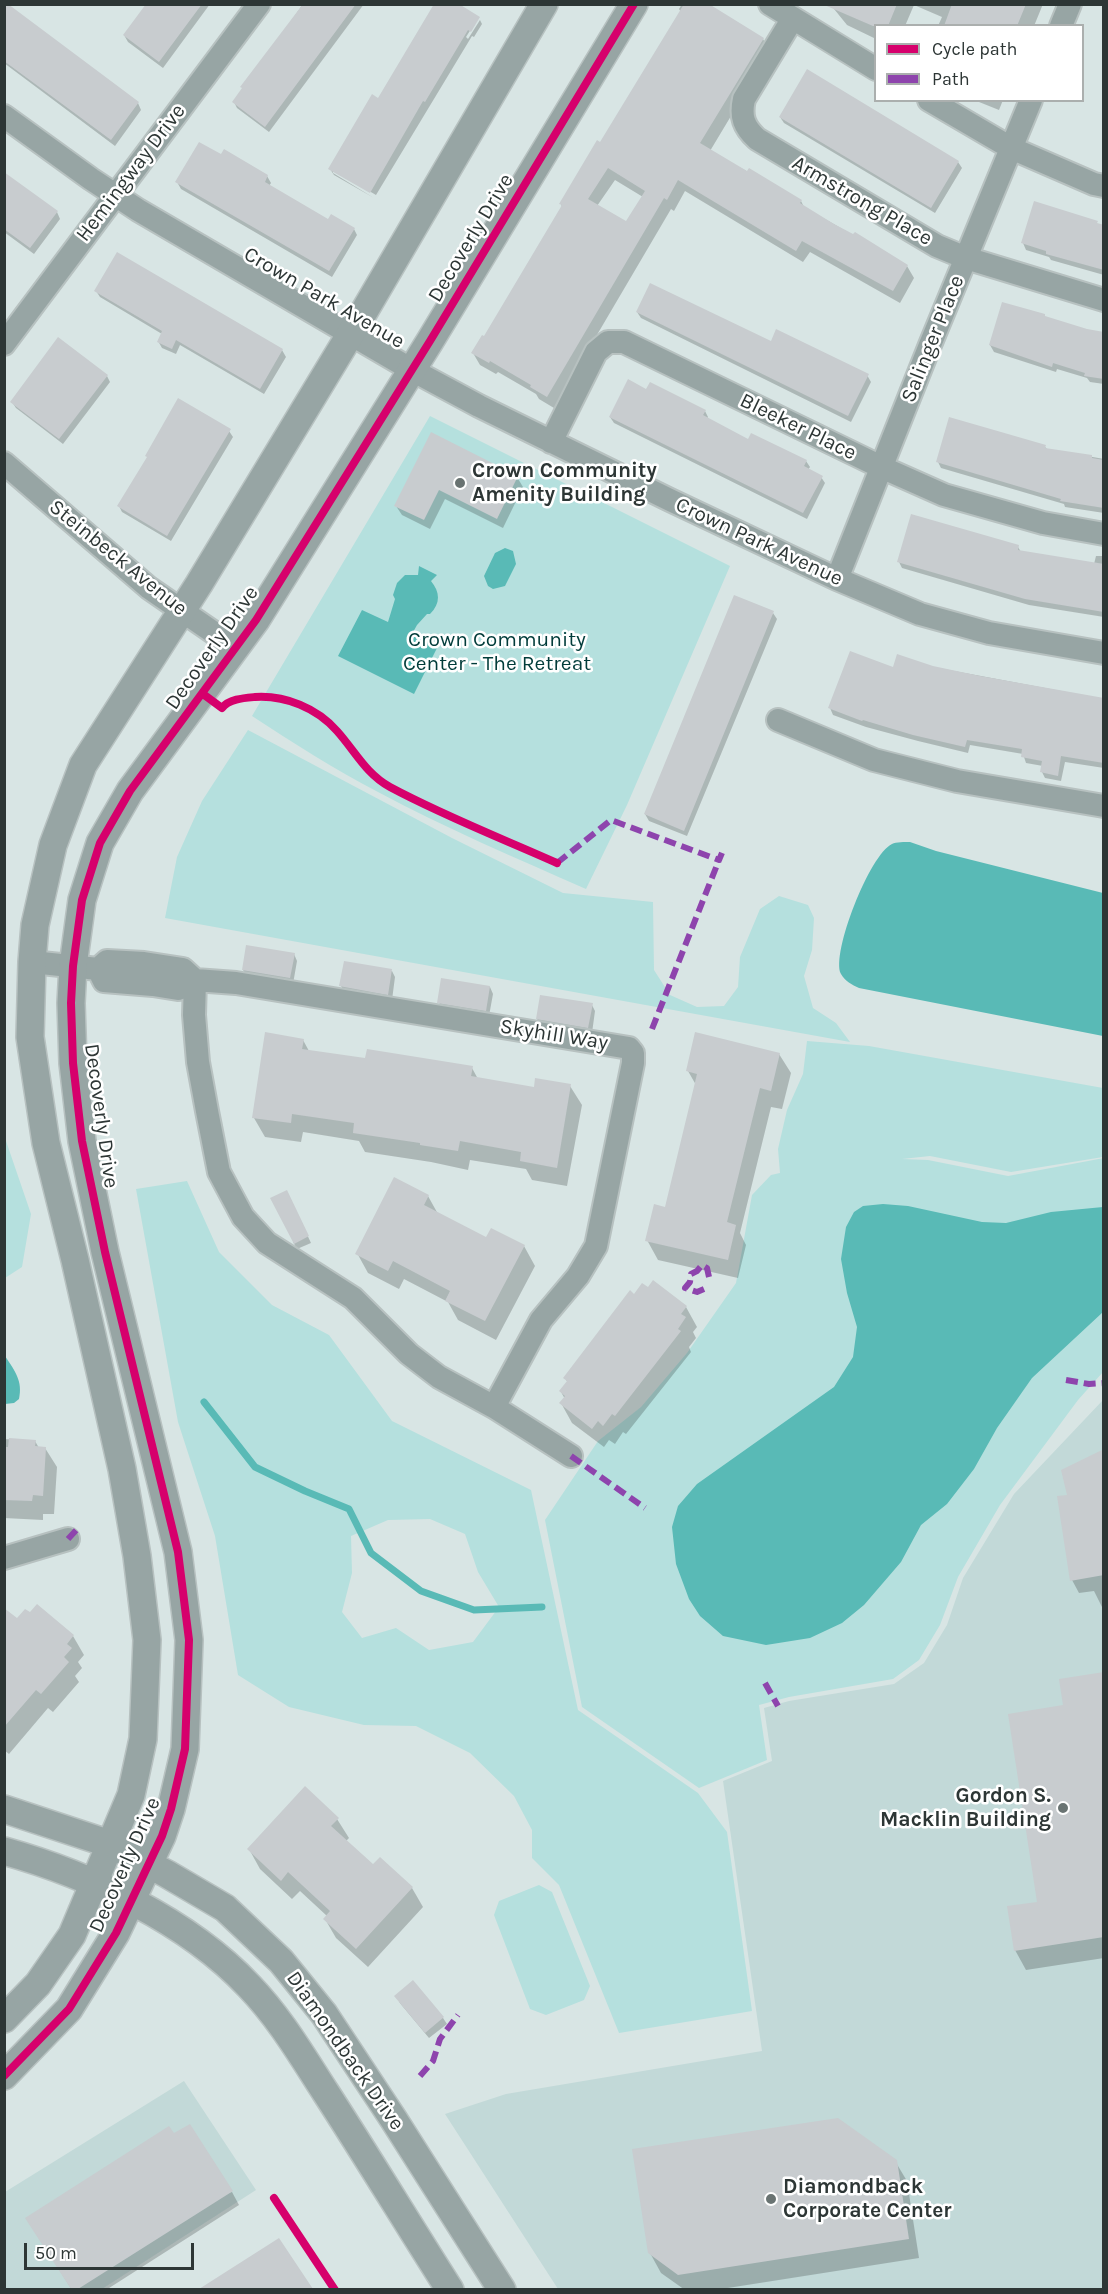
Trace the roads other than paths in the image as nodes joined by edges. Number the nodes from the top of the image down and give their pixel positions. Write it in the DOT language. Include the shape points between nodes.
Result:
graph roads {
  1 [pos="259,4"];
  2 [pos="544,4"];
  3 [pos="634,4"];
  4 [pos="770,4"];
  5 [pos="1070,4"];
  6 [pos="793,18"];
  7 [pos="1062,24"];
  8 [pos="874,68"];
  9 [pos="932,102"];
  10 [pos="1030,102"];
  11 [pos="4,116"];
  12 [pos="1011,148"];
  13 [pos="1104,186"];
  14 [pos="114,195"];
  15 [pos="966,258"];
  16 [pos="1104,300"];
  17 [pos="350,334"];
  18 [pos="4,344"];
  19 [pos="412,370"];
  20 [pos="550,442"];
  21 [pos="4,463"];
  22 [pos="881,467"];
  23 [pos="1104,534"];
  24 [pos="837,579"];
  25 [pos="181,611"];
  26 [pos="236,648"];
  27 [pos="1104,653"];
  28 [pos="778,720"];
  29 [pos="1104,806"];
  30 [pos="32,962"];
  31 [pos="85,967"];
  32 [pos="195,980"];
  33 [pos="494,1407"];
  34 [pos="571,1456"];
  35 [pos="154,1460"];
  36 [pos="122,1469"];
  37 [pos="68,1539"];
  38 [pos="4,1558"];
  39 [pos="4,1809"];
  40 [pos="110,1844"];
  41 [pos="4,1851"];
  42 [pos="148,1864"];
  43 [pos="93,1882"];
  44 [pos="132,1901"];
  45 [pos="4,2019"];
  46 [pos="4,2076"];
  47 [pos="450,2289"];
  48 [pos="502,2289"];
  1 -- 14 [label="street, Hemingway Drive"];
  2 -- 17 [label="street, Decoverly Drive"];
  3 -- 19 [label="street, Decoverly Drive"];
  4 -- 6 [label="street"];
  5 -- 7 [label="street"];
  6 -- 8 [label="street"];
  6 -- 15 [label="street, Armstrong Place" via="744,99 742,120 747,130 846,193 937,246"];
  9 -- 12 [label="street"];
  10 -- 12 [label="street, Salinger Place"];
  11 -- 14 [label="street, Crown Park Avenue"];
  12 -- 13 [label="street"];
  12 -- 15 [label="street, Salinger Place"];
  14 -- 17 [label="street, Crown Park Avenue"];
  14 -- 18 [label="street, Hemingway Drive"];
  15 -- 16 [label="street, Armstrong Place"];
  15 -- 22 [label="street, Salinger Place"];
  17 -- 19 [label="street, Crown Park Avenue"];
  17 -- 25 [label="street, Decoverly Drive"];
  19 -- 20 [label="street, Crown Park Avenue"];
  19 -- 26 [label="street, Decoverly Drive"];
  20 -- 22 [label="street, Bleeker Place" via="596,352 614,341 624,342"];
  20 -- 24 [label="street, Crown Park Avenue"];
  21 -- 25 [label="street, Steinbeck Avenue"];
  22 -- 23 [label="street, Bleeker Place" via="944,495 1043,523"];
  22 -- 24 [label="street, Salinger Place"];
  24 -- 27 [label="street, Crown Park Avenue" via="920,614 989,633"];
  25 -- 26 [label="street, Steinbeck Avenue"];
  25 -- 30 [label="street, Decoverly Drive" via="83,765 53,845 35,925"];
  26 -- 31 [label="street, Decoverly Drive" via="130,791 100,843 82,900"];
  28 -- 29 [label="street" via="874,760 957,781"];
  30 -- 31 [label="street, Skyhill Way"];
  30 -- 36 [label="street, Decoverly Drive" via="30,1037 46,1143"];
  31 -- 32 [label="street, Skyhill Way" via="107,961 144,963 183,969"];
  31 -- 35 [label="street, Decoverly Drive" via="71,1004 82,1141"];
  32 -- 33 [label="street" via="197,1050 219,1172 243,1217 267,1243 353,1298 432,1372"];
  32 -- 33 [label="street, Skyhill Way" via="236,982 624,1046 633,1053 596,1246 578,1276 541,1320"];
  33 -- 34 [label="street"];
  35 -- 36 [label="street"];
  35 -- 42 [label="street, Decoverly Drive" via="178,1552 189,1640 185,1749 171,1809"];
  36 -- 40 [label="street, Decoverly Drive" via="147,1640 143,1739 131,1795"];
  37 -- 38 [label="street"];
  39 -- 40 [label="street, Diamondback Drive"];
  40 -- 42 [label="street, Diamondback Drive"];
  40 -- 43 [label="street, Decoverly Drive"];
  41 -- 43 [label="street, Diamondback Drive"];
  42 -- 44 [label="street, Decoverly Drive"];
  42 -- 48 [label="street, Diamondback Drive" via="225,1908 281,1961 324,2014"];
  43 -- 44 [label="street, Diamondback Drive"];
  43 -- 45 [label="street, Decoverly Drive" via="72,1935 38,1984"];
  44 -- 46 [label="street, Decoverly Drive" via="103,1957 69,2009"];
  44 -- 47 [label="street, Diamondback Drive" via="201,1944 249,1985 291,2035"];
}
